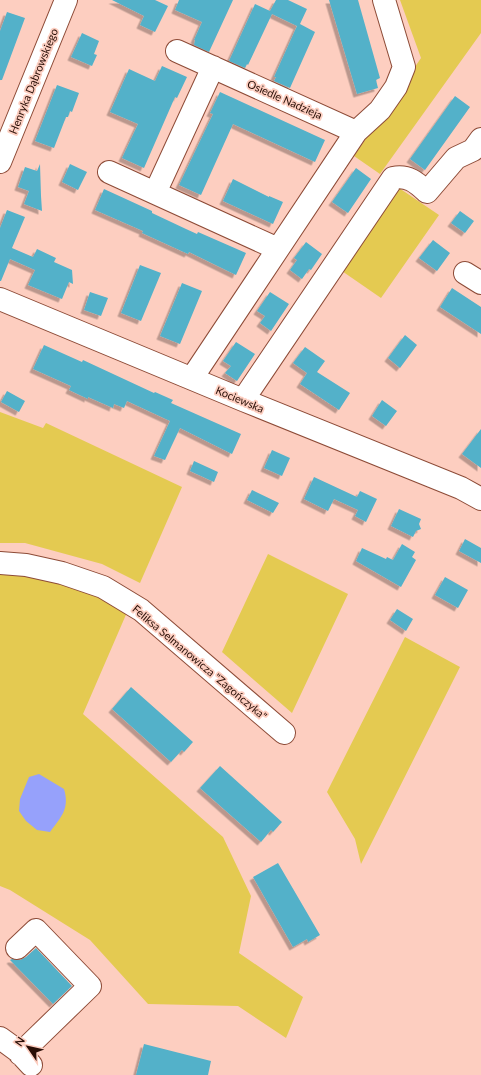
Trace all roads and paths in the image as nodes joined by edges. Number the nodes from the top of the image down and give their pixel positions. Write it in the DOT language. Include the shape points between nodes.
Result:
graph roads {
  1 [pos="66,0"];
  2 [pos="384,0"];
  3 [pos="177,51"];
  4 [pos="213,67"];
  5 [pos="356,132"];
  6 [pos="481,139"];
  7 [pos="0,162"];
  8 [pos="109,172"];
  9 [pos="155,192"];
  10 [pos="278,249"];
  11 [pos="0,299"];
  12 [pos="192,378"];
  13 [pos="243,400"];
  14 [pos="481,498"];
  15 [pos="0,563"];
  16 [pos="284,733"];
  17 [pos="17,948"];
  18 [pos="0,1038"];
  19 [pos="33,1066"];
  1 -- 7 [label="street, Henryka Dąbrowskiego"];
  2 -- 5 [label="street" via="404,67 396,87 380,110"];
  3 -- 4 [label="street, Osiedle Nadzieja"];
  4 -- 5 [label="street, Osiedle Nadzieja"];
  4 -- 9 [label="street"];
  5 -- 10 [label="street"];
  6 -- 13 [label="street" via="473,150 456,158 427,192 413,180 393,178"];
  8 -- 9 [label="street"];
  9 -- 10 [label="street"];
  10 -- 12 [label="street"];
  11 -- 12 [label="street, Kociewska"];
  12 -- 13 [label="street, Kociewska"];
  13 -- 14 [label="street, Kociewska"];
  15 -- 16 [label="street, Feliksa Selmanowicza \"Zagończyka\"" via="26,565 62,573 103,588 141,610"];
  17 -- 19 [label="street" via="36,930 90,986 46,1025"];
  18 -- 19 [label="street"];
}
